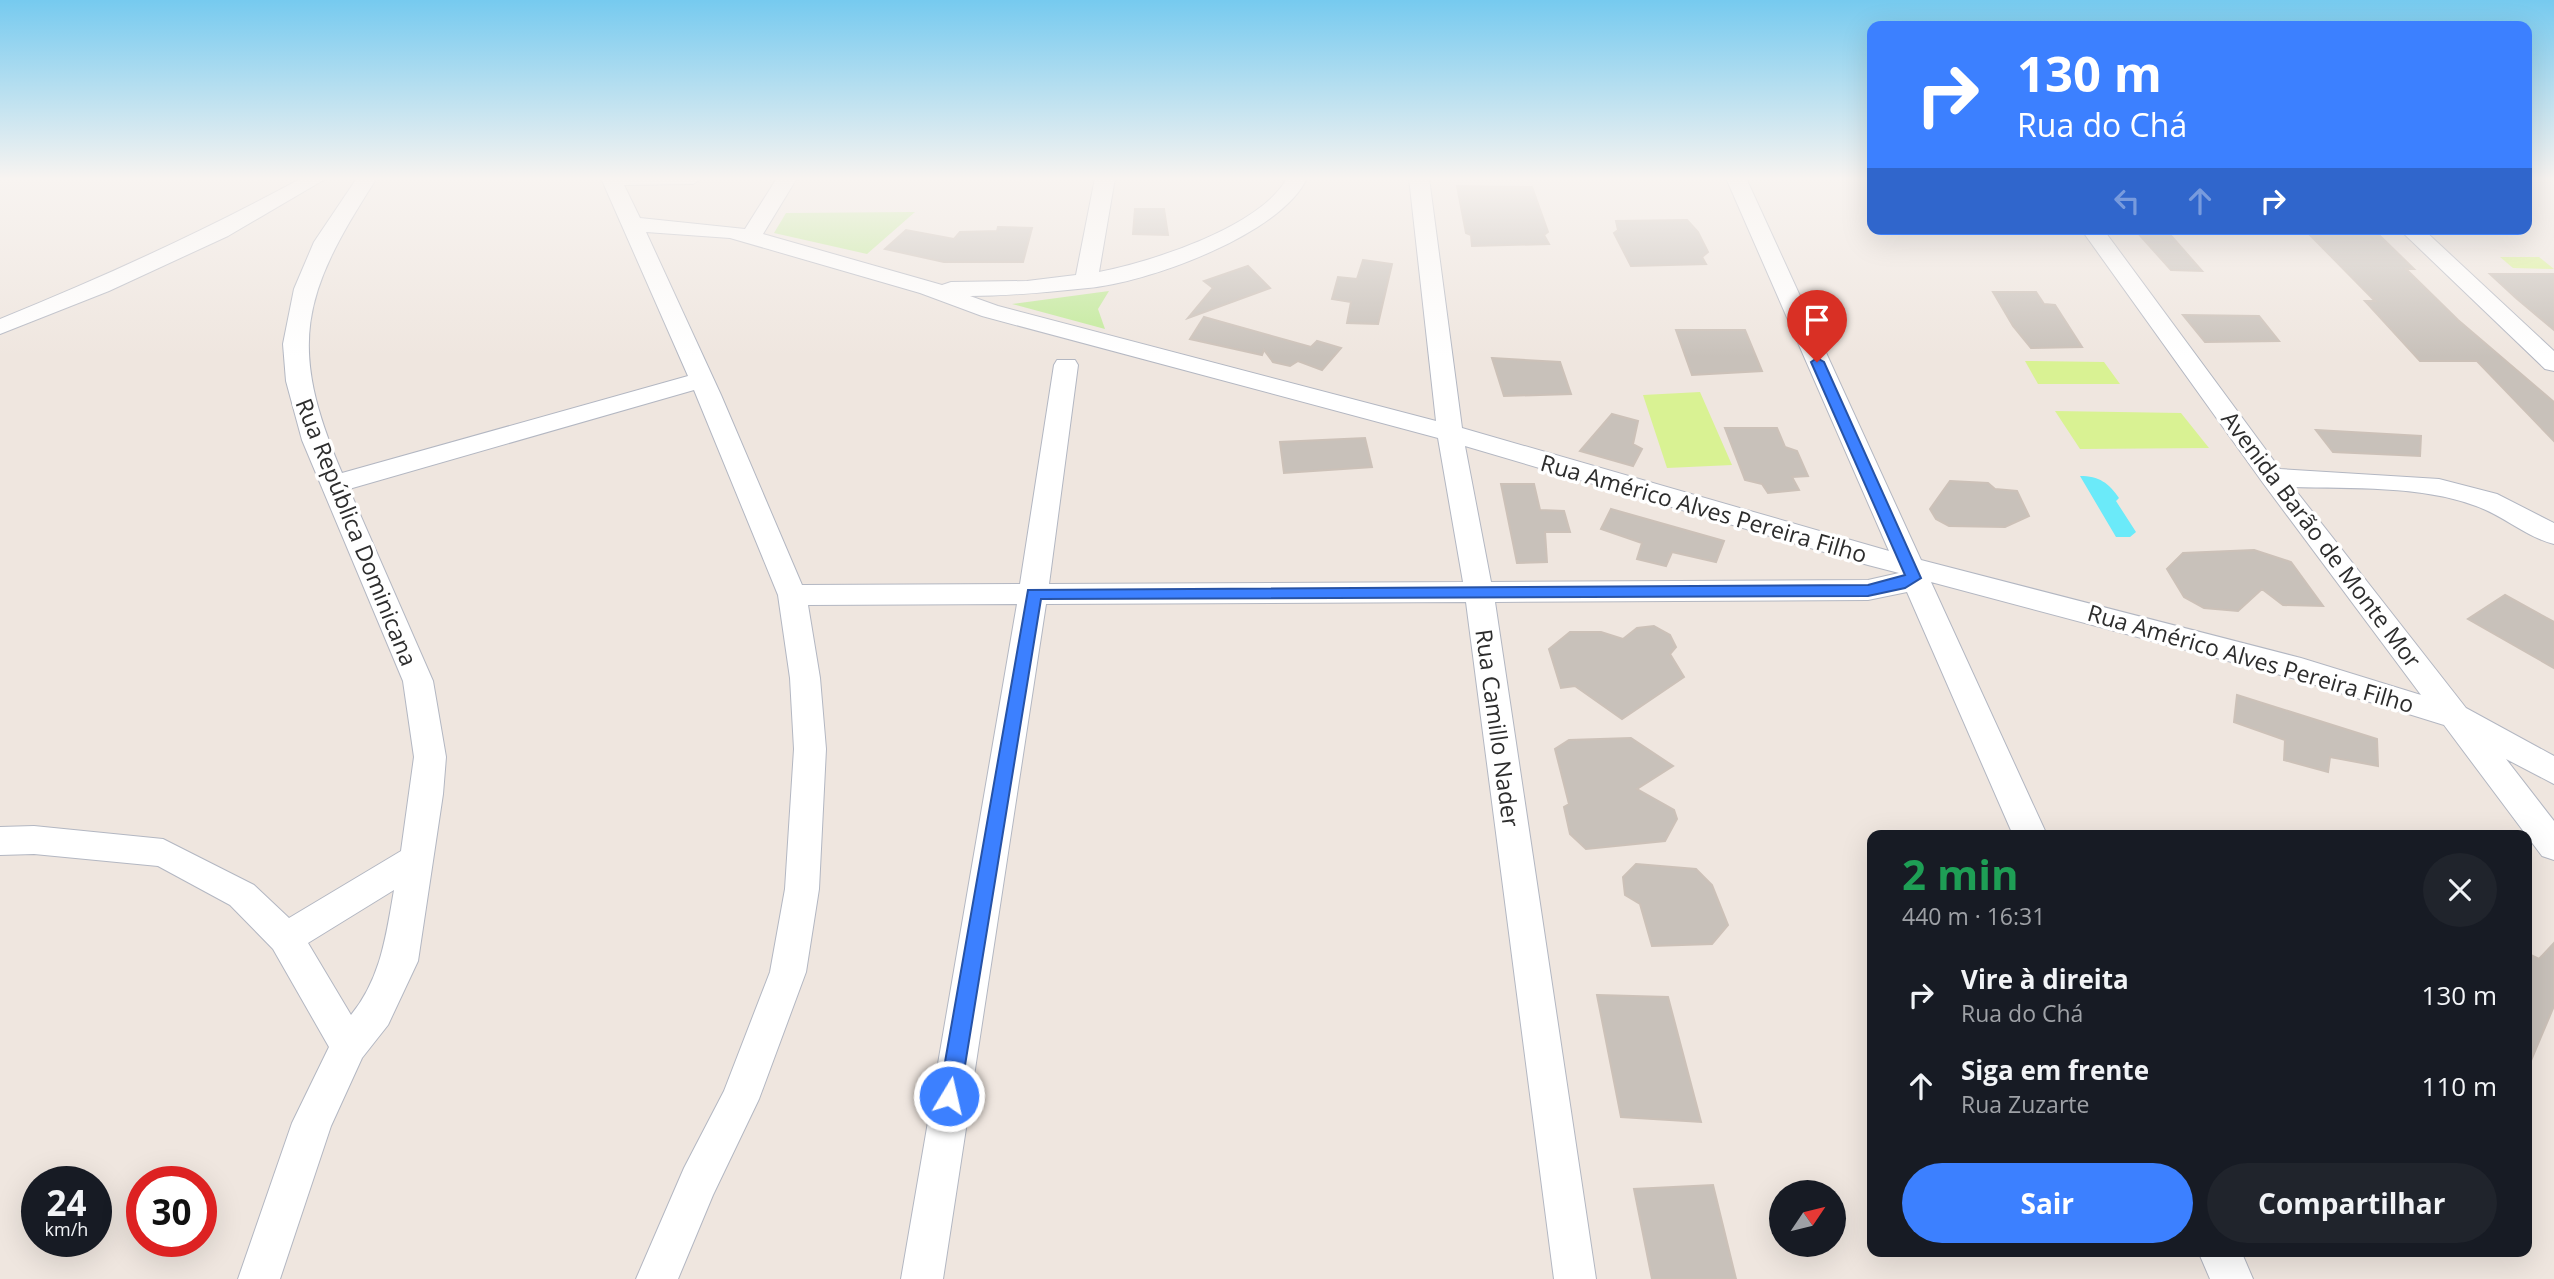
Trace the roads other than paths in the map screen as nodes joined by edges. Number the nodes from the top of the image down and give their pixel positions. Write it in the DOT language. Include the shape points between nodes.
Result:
graph roads {
  1 [pos="206,238"];
  2 [pos="328,238"];
  3 [pos="637,238"];
  4 [pos="745,238"];
  5 [pos="1093,238"];
  6 [pos="1224,238"];
  7 [pos="1426,238"];
  8 [pos="1763,238"];
  9 [pos="2098,238"];
  10 [pos="2419,238"];
  11 [pos="750,239"];
  12 [pos="1086,282"];
  13 [pos="1010,302"];
  14 [pos="0,327"];
  15 [pos="2554,364"];
  16 [pos="1066,365"];
  17 [pos="701,380"];
  18 [pos="1450,433"];
  19 [pos="2272,477"];
  20 [pos="335,484"];
  21 [pos="2554,535"];
  22 [pos="1911,572"];
  23 [pos="1034,594"];
  24 [pos="1479,594"];
  25 [pos="792,595"];
  26 [pos="2459,718"];
  27 [pos="2554,771"];
  28 [pos="2028,830"];
  29 [pos="0,841"];
  30 [pos="2554,846"];
  31 [pos="415,860"];
  32 [pos="286,938"];
  33 [pos="349,1046"];
  34 [pos="2223,1257"];
  35 [pos="259,1279"];
  36 [pos="657,1279"];
  37 [pos="922,1279"];
  38 [pos="1575,1279"];
  39 [pos="2232,1279"];
  1 -- 14 [label="street"];
  2 -- 20 [label="street, Rua República Dominicana" via="304,289 295,344 301,399"];
  3 -- 17 [label="street"];
  4 -- 11 [label="street"];
  5 -- 12 [label="street"];
  6 -- 12 [label="street" via="1151,268"];
  7 -- 18 [label="street, Rua Camillo Nader"];
  8 -- 22 [label="street"];
  9 -- 19 [label="street, Avenida Barão de Monte Mor"];
  10 -- 15 [label="street"];
  11 -- 13 [label="street" via="928,288"];
  12 -- 13 [label="street"];
  13 -- 18 [label="street, Rua Américo Alves Pereira Filho"];
  16 -- 23 [label="street"];
  17 -- 20 [label="street"];
  17 -- 25 [label="street"];
  18 -- 22 [label="street, Rua Américo Alves Pereira Filho"];
  18 -- 24 [label="street, Rua Camillo Nader"];
  19 -- 21 [label="street" via="2464,493 2488,500"];
  19 -- 26 [label="street, Avenida Barão de Monte Mor"];
  20 -- 31 [label="street, Rua República Dominicana" via="418,681 430,757"];
  22 -- 24 [label="street" via="1890,587 1868,590"];
  22 -- 26 [label="street, Rua Américo Alves Pereira Filho" via="2301,669"];
  22 -- 28 [label="street"];
  23 -- 24 [label="street"];
  23 -- 25 [label="street"];
  23 -- 37 [label="street"];
  24 -- 38 [label="street, Rua Camillo Nader"];
  25 -- 36 [label="street" via="810,749 802,889 788,971 740,1099"];
  26 -- 27 [label="street, Rua Américo Alves Pereira Filho"];
  26 -- 30 [label="street, Avenida Barão de Monte Mor"];
  29 -- 32 [label="street" via="163,853 243,895"];
  31 -- 32 [label="street"];
  31 -- 33 [label="street, Rua República Dominicana" via="400,961 375,1013"];
  32 -- 33 [label="street"];
  33 -- 35 [label="street, Rua República Dominicana" via="312,1123"];
  34 -- 39 [label="street"];
}
